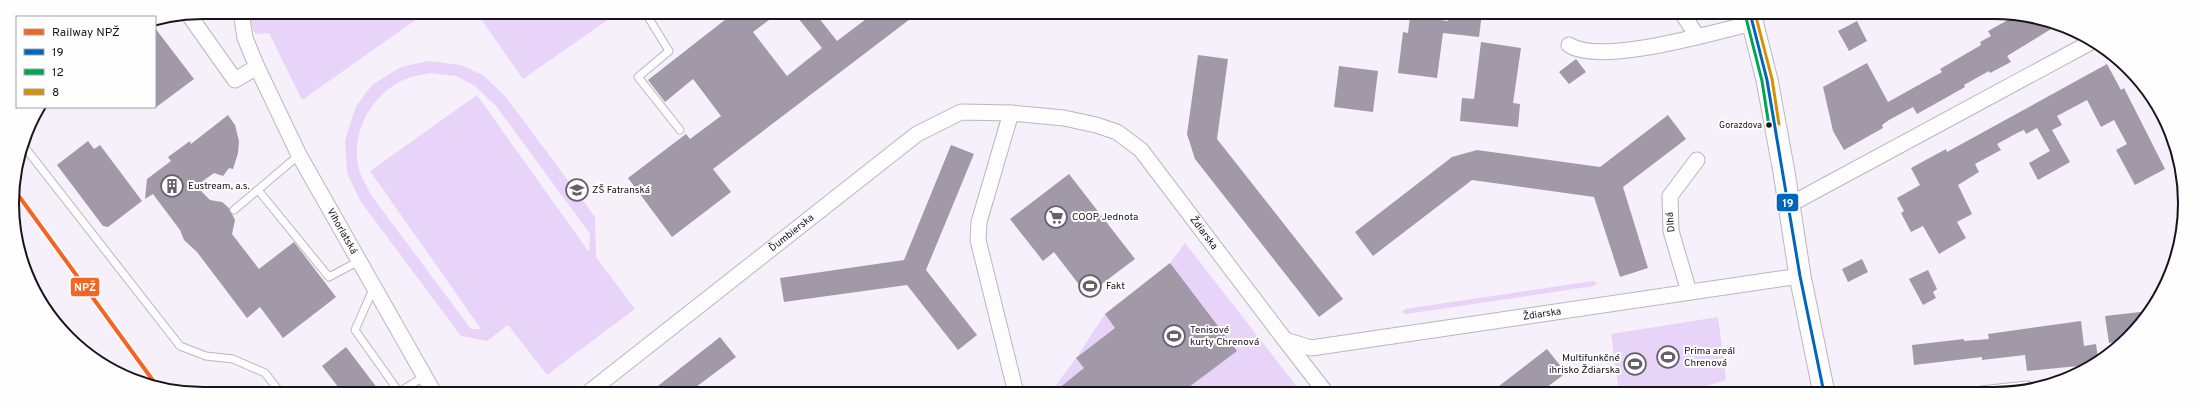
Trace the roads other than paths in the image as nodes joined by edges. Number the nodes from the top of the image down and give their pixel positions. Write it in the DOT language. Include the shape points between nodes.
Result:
graph roads {
  1 [pos="192,19"];
  2 [pos="242,19"];
  3 [pos="649,19"];
  4 [pos="1686,19"];
  5 [pos="1748,19"];
  6 [pos="1751,19"];
  7 [pos="1697,36"];
  8 [pos="1569,45"];
  9 [pos="2087,45"];
  10 [pos="257,67"];
  11 [pos="1011,113"];
  12 [pos="680,130"];
  13 [pos="1117,132"];
  14 [pos="27,150"];
  15 [pos="299,155"];
  16 [pos="1697,160"];
  17 [pos="258,190"];
  18 [pos="1789,205"];
  19 [pos="234,210"];
  20 [pos="359,261"];
  21 [pos="1800,276"];
  22 [pos="374,287"];
  23 [pos="1689,292"];
  24 [pos="1284,340"];
  25 [pos="425,376"];
  26 [pos="276,387"];
  27 [pos="395,387"];
  28 [pos="407,387"];
  29 [pos="431,387"];
  30 [pos="596,387"];
  31 [pos="1015,387"];
  32 [pos="1321,387"];
  33 [pos="1823,387"];
  1 -- 10 [label="street" via="235,80"];
  2 -- 10 [label="street, Vihorlatská" via="245,38"];
  3 -- 12 [label="lane" via="669,51 638,77"];
  4 -- 7 [label="street"];
  5 -- 7 [label="street"];
  6 -- 18 [label="street" via="1766,80"];
  7 -- 8 [label="street" via="1627,51 1600,53 1577,50"];
  9 -- 18 [label="street"];
  10 -- 15 [label="street, Vihorlatská"];
  11 -- 13 [label="street, Ďumbierska" via="1064,118"];
  11 -- 30 [label="street, Ďumbierska" via="961,112 917,134"];
  11 -- 31 [label="street" via="980,222 978,240"];
  13 -- 24 [label="street, Ždiarska" via="1141,150"];
  14 -- 26 [label="lane" via="180,346 206,356 233,358 265,374"];
  15 -- 17 [label="lane"];
  15 -- 20 [label="street, Vihorlatská"];
  16 -- 23 [label="street, Dlhá" via="1670,196 1671,231"];
  17 -- 19 [label="lane"];
  17 -- 20 [label="lane" via="329,277"];
  18 -- 21 [label="street"];
  20 -- 22 [label="street, Vihorlatská"];
  21 -- 23 [label="street, Ždiarska"];
  21 -- 33 [label="street"];
  22 -- 25 [label="street, Vihorlatská"];
  22 -- 27 [label="lane" via="355,330"];
  23 -- 24 [label="street, Ždiarska" via="1310,348"];
  24 -- 32 [label="street, Ždiarska"];
  25 -- 28 [label="lane"];
  25 -- 29 [label="street, Vihorlatská"];
}
